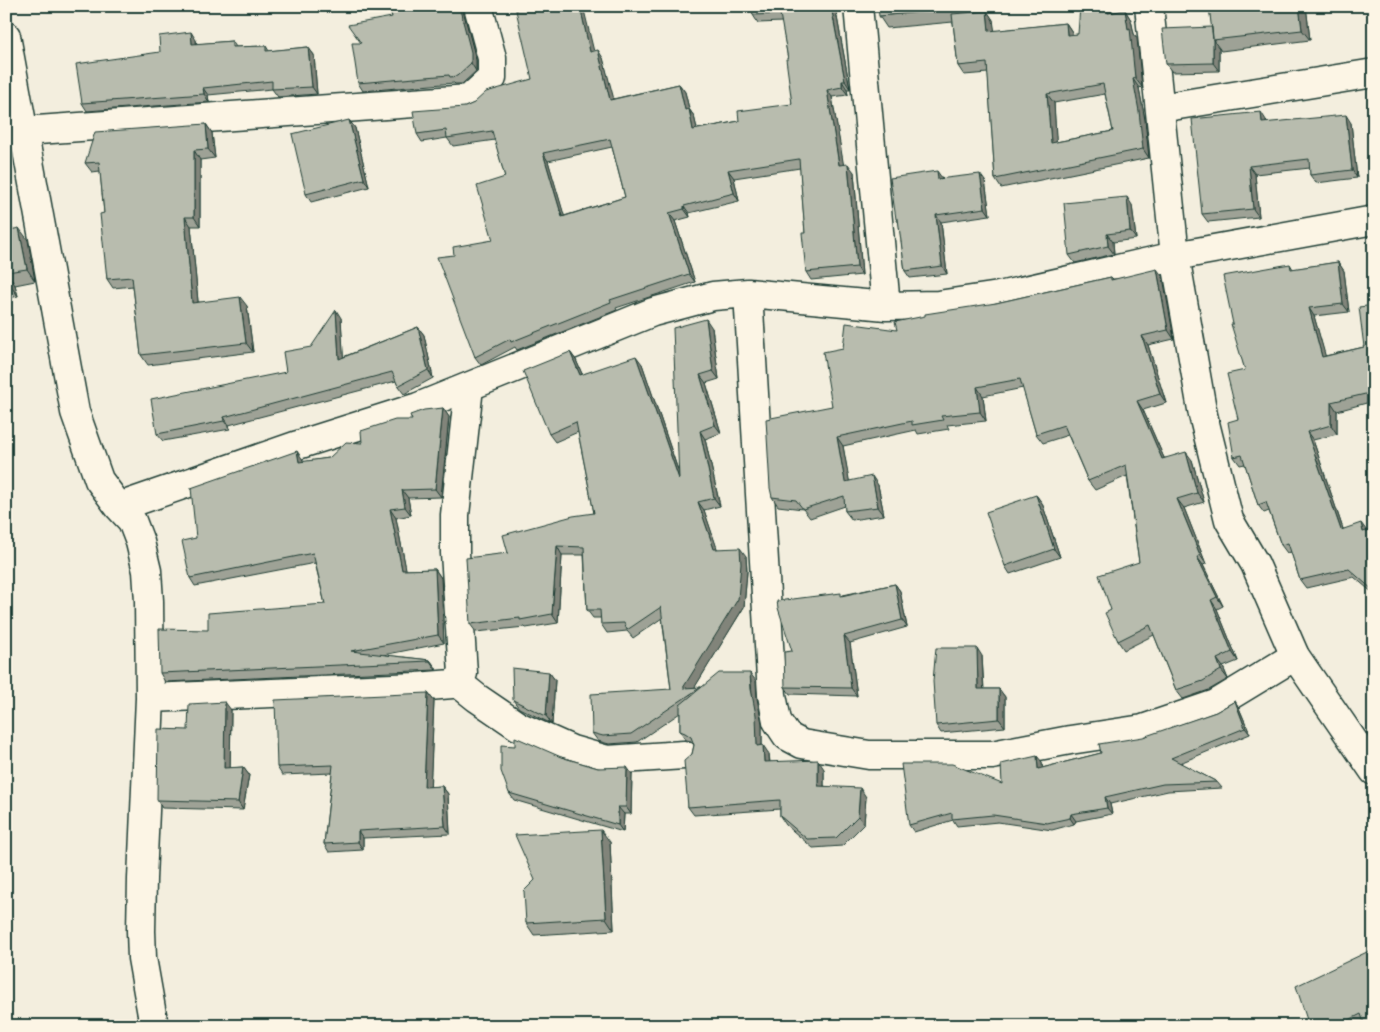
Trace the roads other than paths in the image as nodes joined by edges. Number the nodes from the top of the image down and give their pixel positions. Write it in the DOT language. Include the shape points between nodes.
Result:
graph roads {
  1 [pos="478,6"];
  2 [pos="858,6"];
  3 [pos="1149,6"];
  4 [pos="6,36"];
  5 [pos="1374,73"];
  6 [pos="1160,108"];
  7 [pos="24,131"];
  8 [pos="1374,220"];
  9 [pos="1175,256"];
  10 [pos="748,293"];
  11 [pos="886,306"];
  12 [pos="469,387"];
  13 [pos="119,508"];
  14 [pos="1296,656"];
  15 [pos="457,682"];
  16 [pos="150,698"];
  17 [pos="684,755"];
  18 [pos="1374,771"];
  19 [pos="154,1026"];
  1 -- 7 [label="street" via="492,58 492,78 469,100"];
  2 -- 11 [label="street"];
  3 -- 6 [label="street"];
  4 -- 7 [label="street"];
  5 -- 6 [label="street"];
  6 -- 9 [label="street"];
  7 -- 13 [label="street" via="75,412 100,480"];
  8 -- 9 [label="street"];
  9 -- 11 [label="street" via="984,299 938,305"];
  9 -- 14 [label="street" via="1203,415 1229,520 1255,564"];
  10 -- 11 [label="street"];
  10 -- 12 [label="street" via="713,296 653,312"];
  10 -- 14 [label="street" via="772,696 777,721 787,736 815,748 868,755 992,755 1143,729 1216,704"];
  12 -- 13 [label="street"];
  12 -- 15 [label="street" via="455,515 463,673"];
  13 -- 16 [label="street" via="132,521 147,571"];
  14 -- 18 [label="street"];
  15 -- 16 [label="street" via="417,687"];
  15 -- 17 [label="street" via="518,726 572,750 606,760"];
  16 -- 19 [label="street" via="141,931 142,958"];
}
